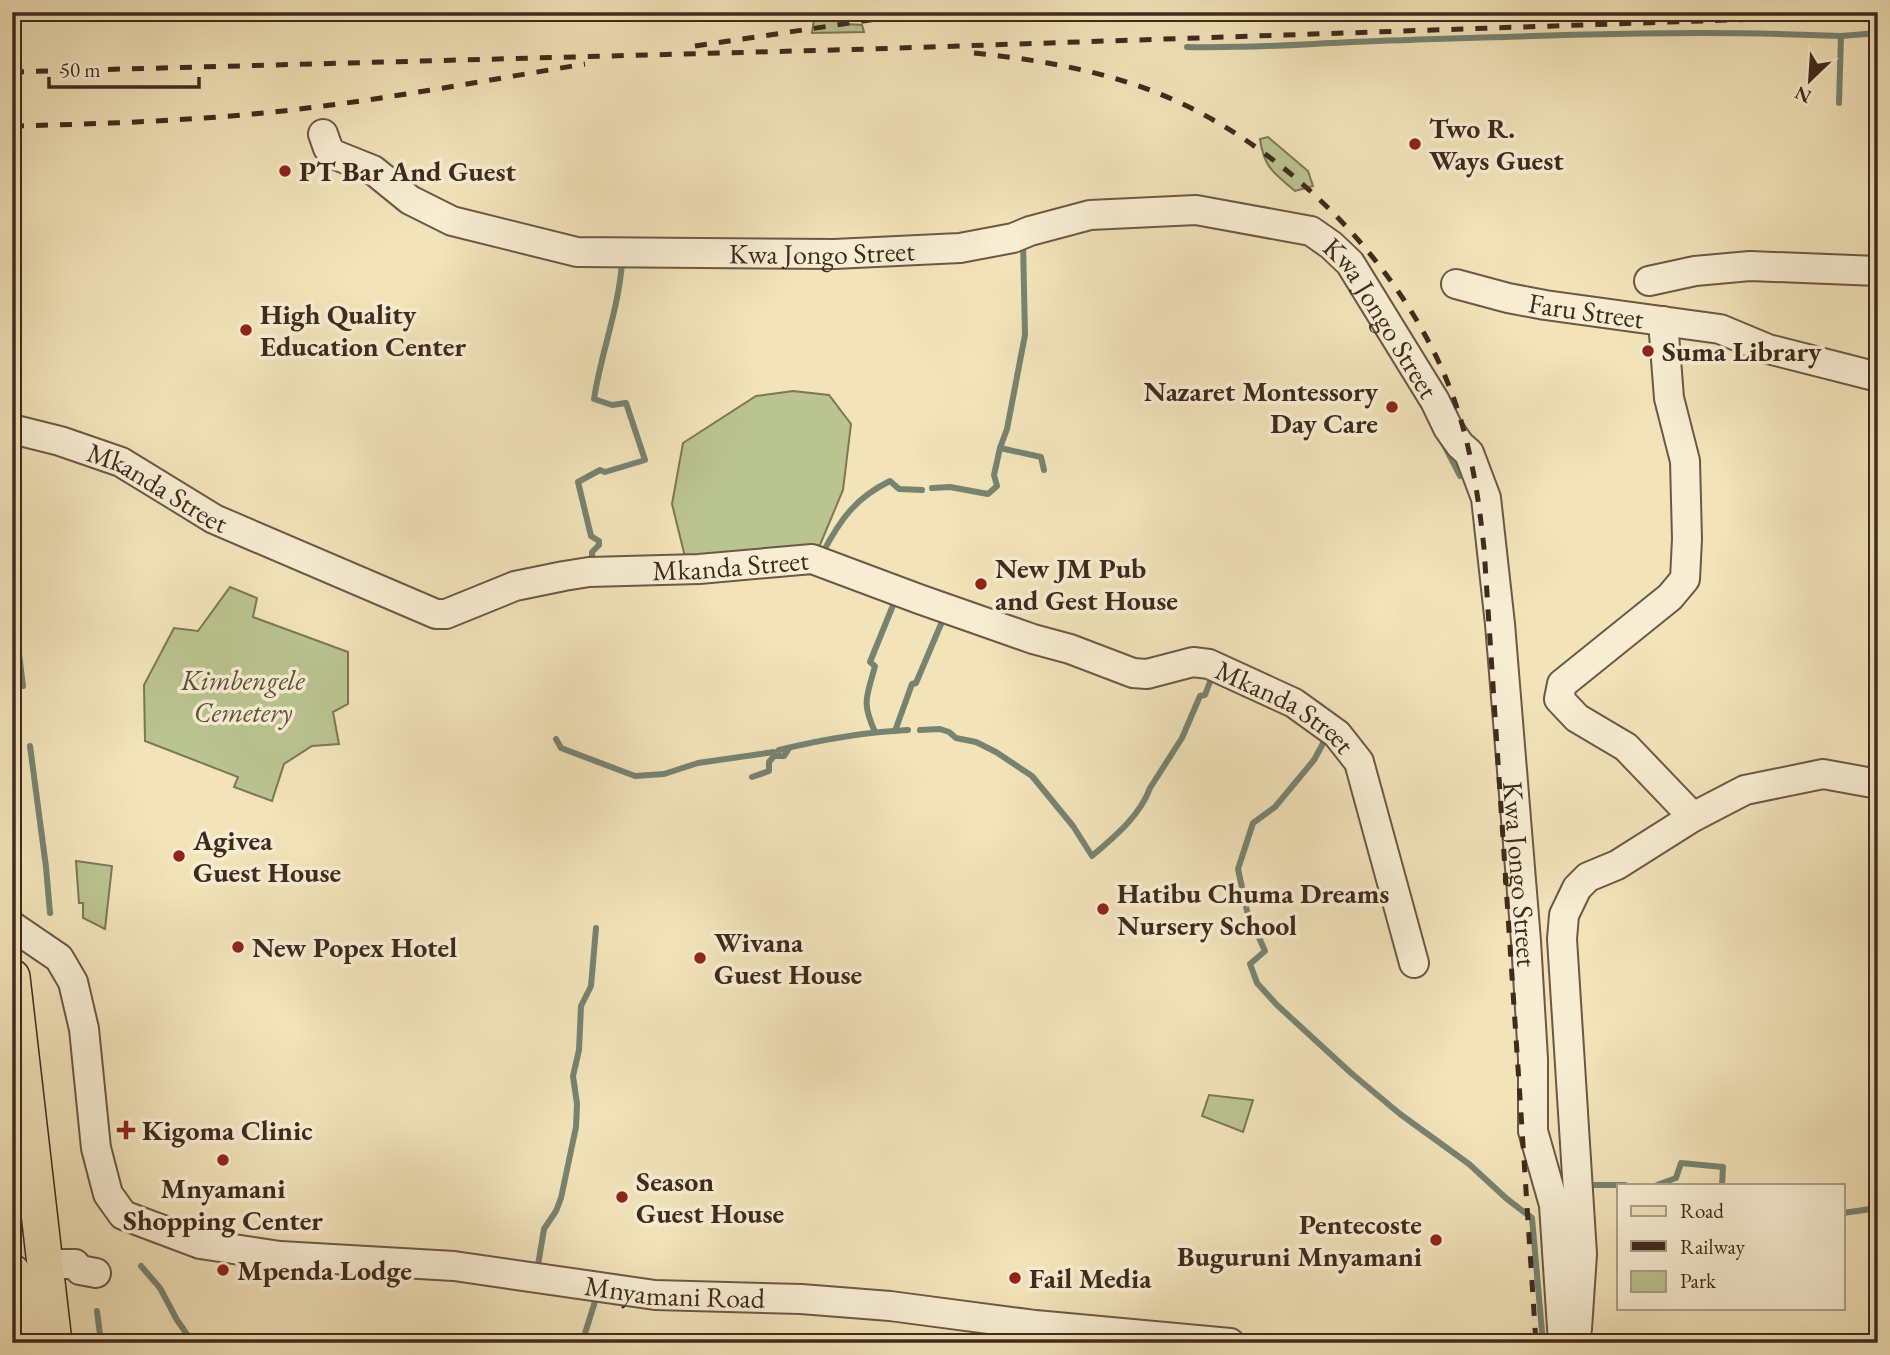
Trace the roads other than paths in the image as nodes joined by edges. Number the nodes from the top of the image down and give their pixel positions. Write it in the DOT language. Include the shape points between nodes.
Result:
graph roads {
  1 [pos="323,134"];
  2 [pos="1878,271"];
  3 [pos="1649,281"];
  4 [pos="1456,284"];
  5 [pos="1663,321"];
  6 [pos="1878,377"];
  7 [pos="12,429"];
  8 [pos="1878,784"];
  9 [pos="1693,817"];
  10 [pos="12,926"];
  11 [pos="40,944"];
  12 [pos="12,960"];
  13 [pos="1414,963"];
  14 [pos="12,977"];
  15 [pos="29,1268"];
  16 [pos="96,1273"];
  17 [pos="20,1343"];
  18 [pos="54,1343"];
  19 [pos="1230,1343"];
  20 [pos="1563,1343"];
  21 [pos="1576,1343"];
  1 -- 20 [label="street, Kwa Jongo Street" via="333,154 373,170 410,200 452,221 577,252 834,254 960,248 1090,215 1196,210 1311,231 1350,263 1448,428 1469,453 1486,498 1526,941 1534,1059 1533,1131 1554,1205"];
  2 -- 3 [label="street" via="1751,267 1695,271"];
  4 -- 5 [label="street, Faru Street" via="1532,303"];
  5 -- 6 [label="street, Faru Street" via="1720,328 1768,349"];
  5 -- 9 [label="street" via="1669,398 1685,461 1685,579 1670,597 1562,684 1559,699 1577,718 1626,747"];
  7 -- 13 [label="street, Mkanda Street" via="121,462 214,519 436,614 515,586 589,572 812,559 1133,673 1147,674 1193,662 1209,664 1294,703 1337,734 1354,754 1374,810"];
  8 -- 9 [label="street, Kwa Jongo Street" via="1823,774 1803,777 1745,790"];
  9 -- 21 [label="street, Kwa Jongo Street" via="1588,877 1564,915 1582,1254"];
  10 -- 11 [label="street"];
  11 -- 12 [label="street"];
  11 -- 19 [label="street, Mnyamani Road" via="59,958 80,1003 96,1148 108,1194 122,1215 200,1244 269,1255 439,1265 655,1295 801,1298"];
  14 -- 15 [label="main road"];
  15 -- 16 [label="street" via="75,1264 80,1270"];
  15 -- 17 [label="main road"];
  15 -- 18 [label="main road"];
}
